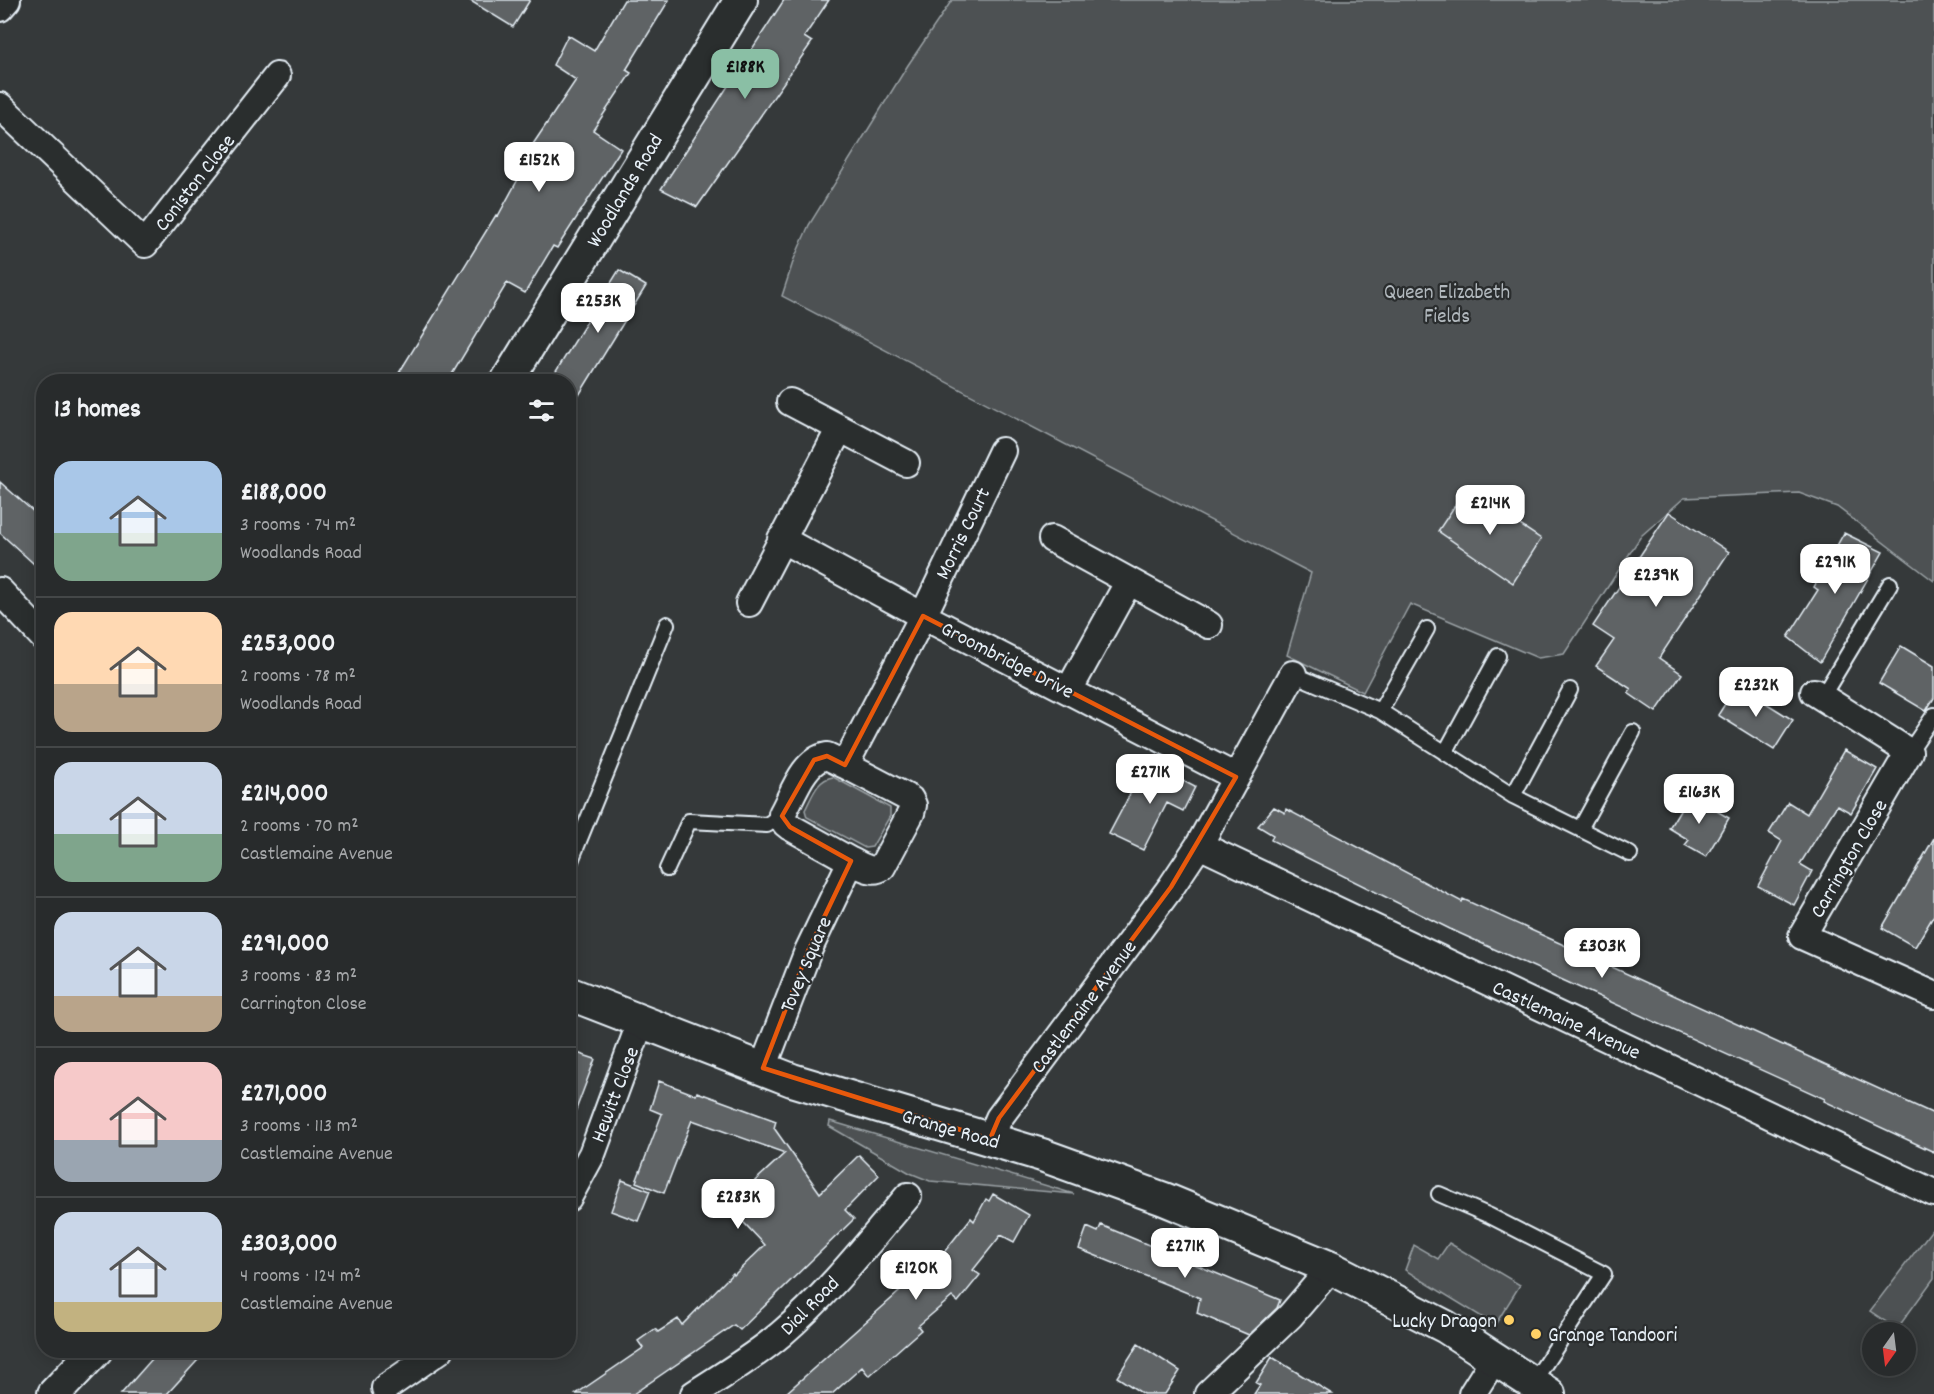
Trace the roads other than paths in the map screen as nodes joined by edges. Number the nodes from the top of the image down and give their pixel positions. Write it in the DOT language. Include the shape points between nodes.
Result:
graph roads {
  1 [pos="7,0"];
  2 [pos="741,0"];
  3 [pos="0,8"];
  4 [pos="277,76"];
  5 [pos="0,106"];
  6 [pos="511,374"];
  7 [pos="790,402"];
  8 [pos="840,428"];
  9 [pos="1002,451"];
  10 [pos="906,463"];
  11 [pos="782,539"];
  12 [pos="1052,539"];
  13 [pos="1129,581"];
  14 [pos="1890,584"];
  15 [pos="0,591"];
  16 [pos="749,603"];
  17 [pos="923,615"];
  18 [pos="667,624"];
  19 [pos="1209,625"];
  20 [pos="36,629"];
  21 [pos="1427,629"];
  22 [pos="1498,656"];
  23 [pos="1293,674"];
  24 [pos="1069,690"];
  25 [pos="1570,690"];
  26 [pos="1818,695"];
  27 [pos="1380,711"];
  28 [pos="1934,715"];
  29 [pos="1633,732"];
  30 [pos="1909,752"];
  31 [pos="1445,753"];
  32 [pos="845,765"];
  33 [pos="1236,777"];
  34 [pos="1513,795"];
  35 [pos="782,814"];
  36 [pos="1580,829"];
  37 [pos="1199,845"];
  38 [pos="576,848"];
  39 [pos="1630,854"];
  40 [pos="851,861"];
  41 [pos="667,869"];
  42 [pos="1934,995"];
  43 [pos="576,996"];
  44 [pos="641,1021"];
  45 [pos="763,1068"];
  46 [pos="990,1139"];
  47 [pos="576,1183"];
  48 [pos="1934,1193"];
  49 [pos="1439,1194"];
  50 [pos="908,1196"];
  51 [pos="1331,1268"];
  52 [pos="88,1358"];
  53 [pos="428,1358"];
  54 [pos="1494,1359"];
  55 [pos="385,1388"];
  56 [pos="1540,1389"];
  57 [pos="54,1394"];
  58 [pos="694,1394"];
  59 [pos="1208,1394"];
  60 [pos="1472,1394"];
  1 -- 3 [label="street"];
  2 -- 6 [label="street, Woodlands Road"];
  4 -- 5 [label="street, Coniston Close" via="145,243"];
  7 -- 8 [label="street"];
  8 -- 10 [label="street"];
  8 -- 11 [label="street"];
  9 -- 17 [label="street, Morris Court"];
  11 -- 16 [label="street"];
  11 -- 17 [label="street, Groombridge Drive"];
  12 -- 13 [label="street"];
  13 -- 19 [label="street"];
  13 -- 24 [label="street"];
  14 -- 26 [label="lane"];
  15 -- 20 [label="street"];
  17 -- 24 [label="street, Groombridge Drive"];
  17 -- 32 [label="street"];
  18 -- 38 [label="lane"];
  21 -- 27 [label="lane"];
  22 -- 31 [label="lane"];
  23 -- 27 [label="lane"];
  23 -- 33 [label="street, Castlemaine Avenue"];
  24 -- 33 [label="street, Groombridge Drive"];
  25 -- 34 [label="lane"];
  26 -- 30 [label="street"];
  27 -- 31 [label="lane"];
  28 -- 30 [label="lane"];
  29 -- 36 [label="lane"];
  30 -- 42 [label="street, Carrington Close" via="1802,936"];
  31 -- 34 [label="lane"];
  32 -- 35 [label="street" via="827,756 814,760"];
  32 -- 40 [label="street" via="910,799 913,805 884,866 876,871"];
  33 -- 37 [label="street, Castlemaine Avenue"];
  34 -- 36 [label="lane"];
  35 -- 40 [label="street" via="784,823"];
  35 -- 41 [label="lane" via="767,825 689,821"];
  36 -- 39 [label="lane"];
  37 -- 46 [label="street, Castlemaine Avenue" via="999,1119"];
  37 -- 48 [label="street, Castlemaine Avenue"];
  40 -- 45 [label="street, Tovey Square" via="808,951"];
  43 -- 44 [label="street, Grange Road"];
  44 -- 45 [label="street, Grange Road"];
  44 -- 47 [label="street, Hewitt Close" via="592,1154"];
  45 -- 46 [label="street, Grange Road" via="823,1090"];
  46 -- 51 [label="street, Grange Road" via="1125,1183"];
  49 -- 56 [label="lane" via="1604,1274"];
  50 -- 58 [label="street, Dial Road" via="796,1320"];
  51 -- 54 [label="street, Grange Road" via="1429,1318"];
  51 -- 59 [label="street" via="1290,1316"];
  52 -- 57 [label="street"];
  53 -- 55 [label="street"];
  54 -- 56 [label="street, Grange Road"];
  54 -- 60 [label="street"];
}
